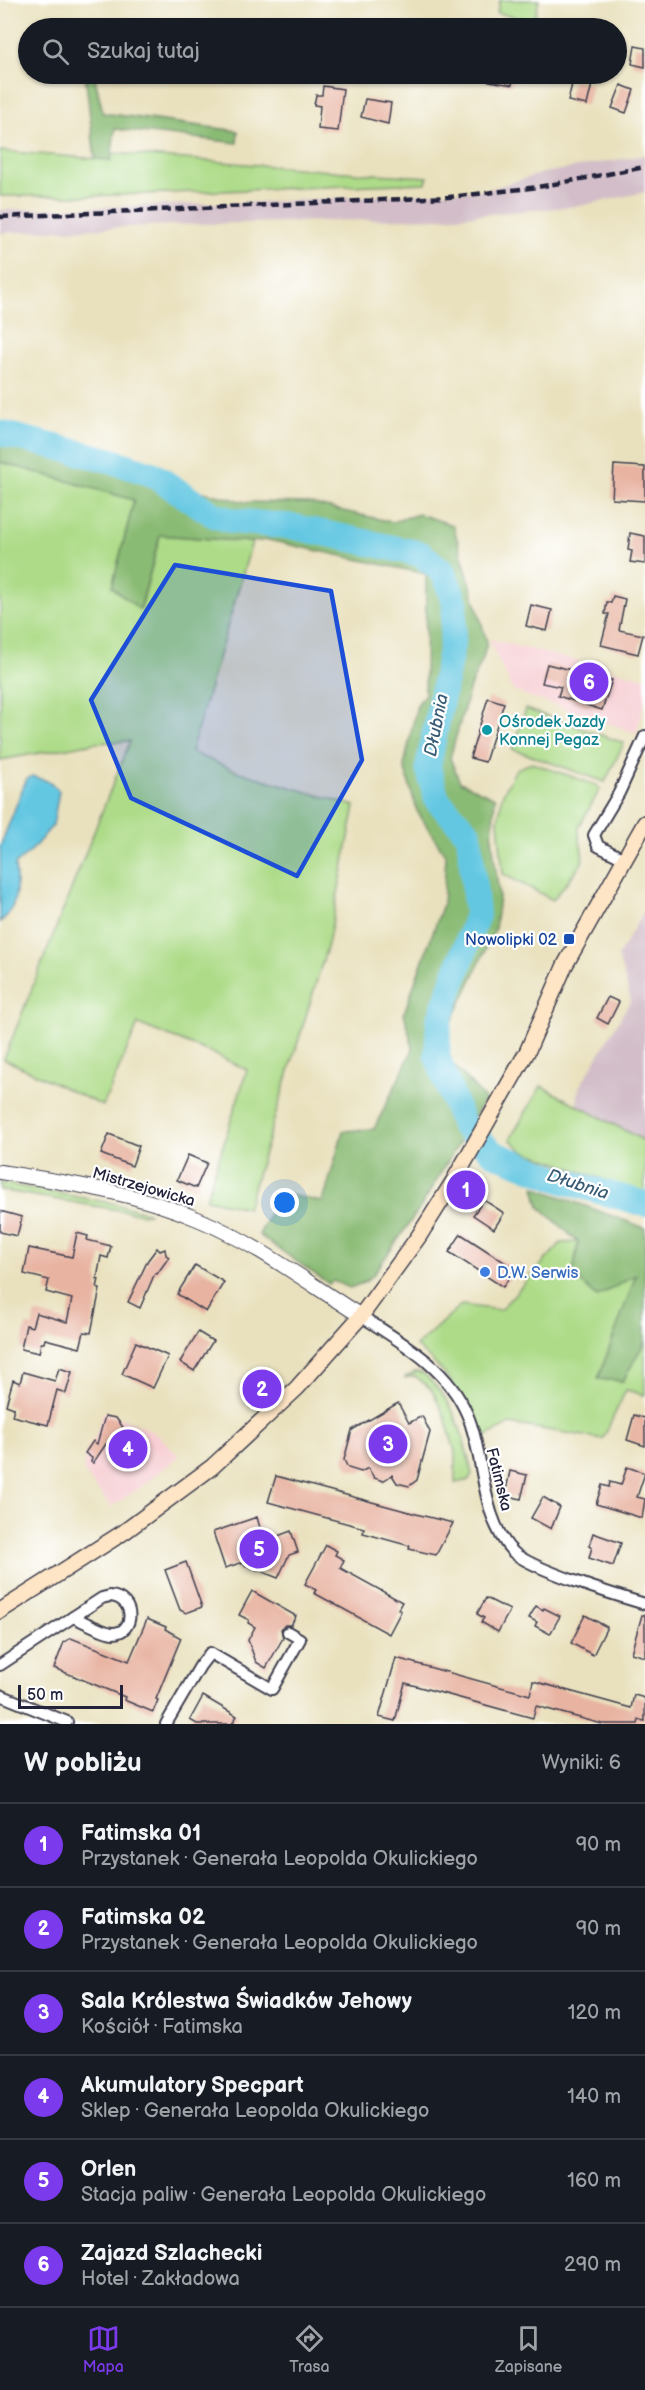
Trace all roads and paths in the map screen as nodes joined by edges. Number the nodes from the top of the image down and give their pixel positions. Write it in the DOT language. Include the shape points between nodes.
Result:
graph roads {
  1 [pos="645,736"];
  2 [pos="645,823"];
  3 [pos="624,859"];
  4 [pos="0,1172"];
  5 [pos="361,1316"];
  6 [pos="645,1604"];
  7 [pos="0,1611"];
  8 [pos="74,1617"];
  9 [pos="288,1632"];
  10 [pos="0,1665"];
  11 [pos="0,1695"];
  12 [pos="67,1722"];
  13 [pos="166,1724"];
  1 -- 3 [label="street" via="594,835 598,846"];
  2 -- 3 [label="main road"];
  3 -- 5 [label="main road" via="565,965 527,1052 491,1116 419,1236"];
  4 -- 5 [label="street, Mistrzejowicka" via="127,1195 198,1219 270,1258"];
  5 -- 6 [label="street, Fatimska" via="420,1356 457,1396 471,1424 495,1520 514,1553 544,1569"];
  5 -- 7 [label="main road" via="297,1388 212,1467 133,1527"];
  8 -- 8 [label="street" via="110,1596 123,1600 130,1614 125,1627 113,1633"];
  8 -- 10 [label="street"];
  9 -- 13 [label="street" via="300,1640 272,1689 210,1653"];
  11 -- 12 [label="street"];
}
